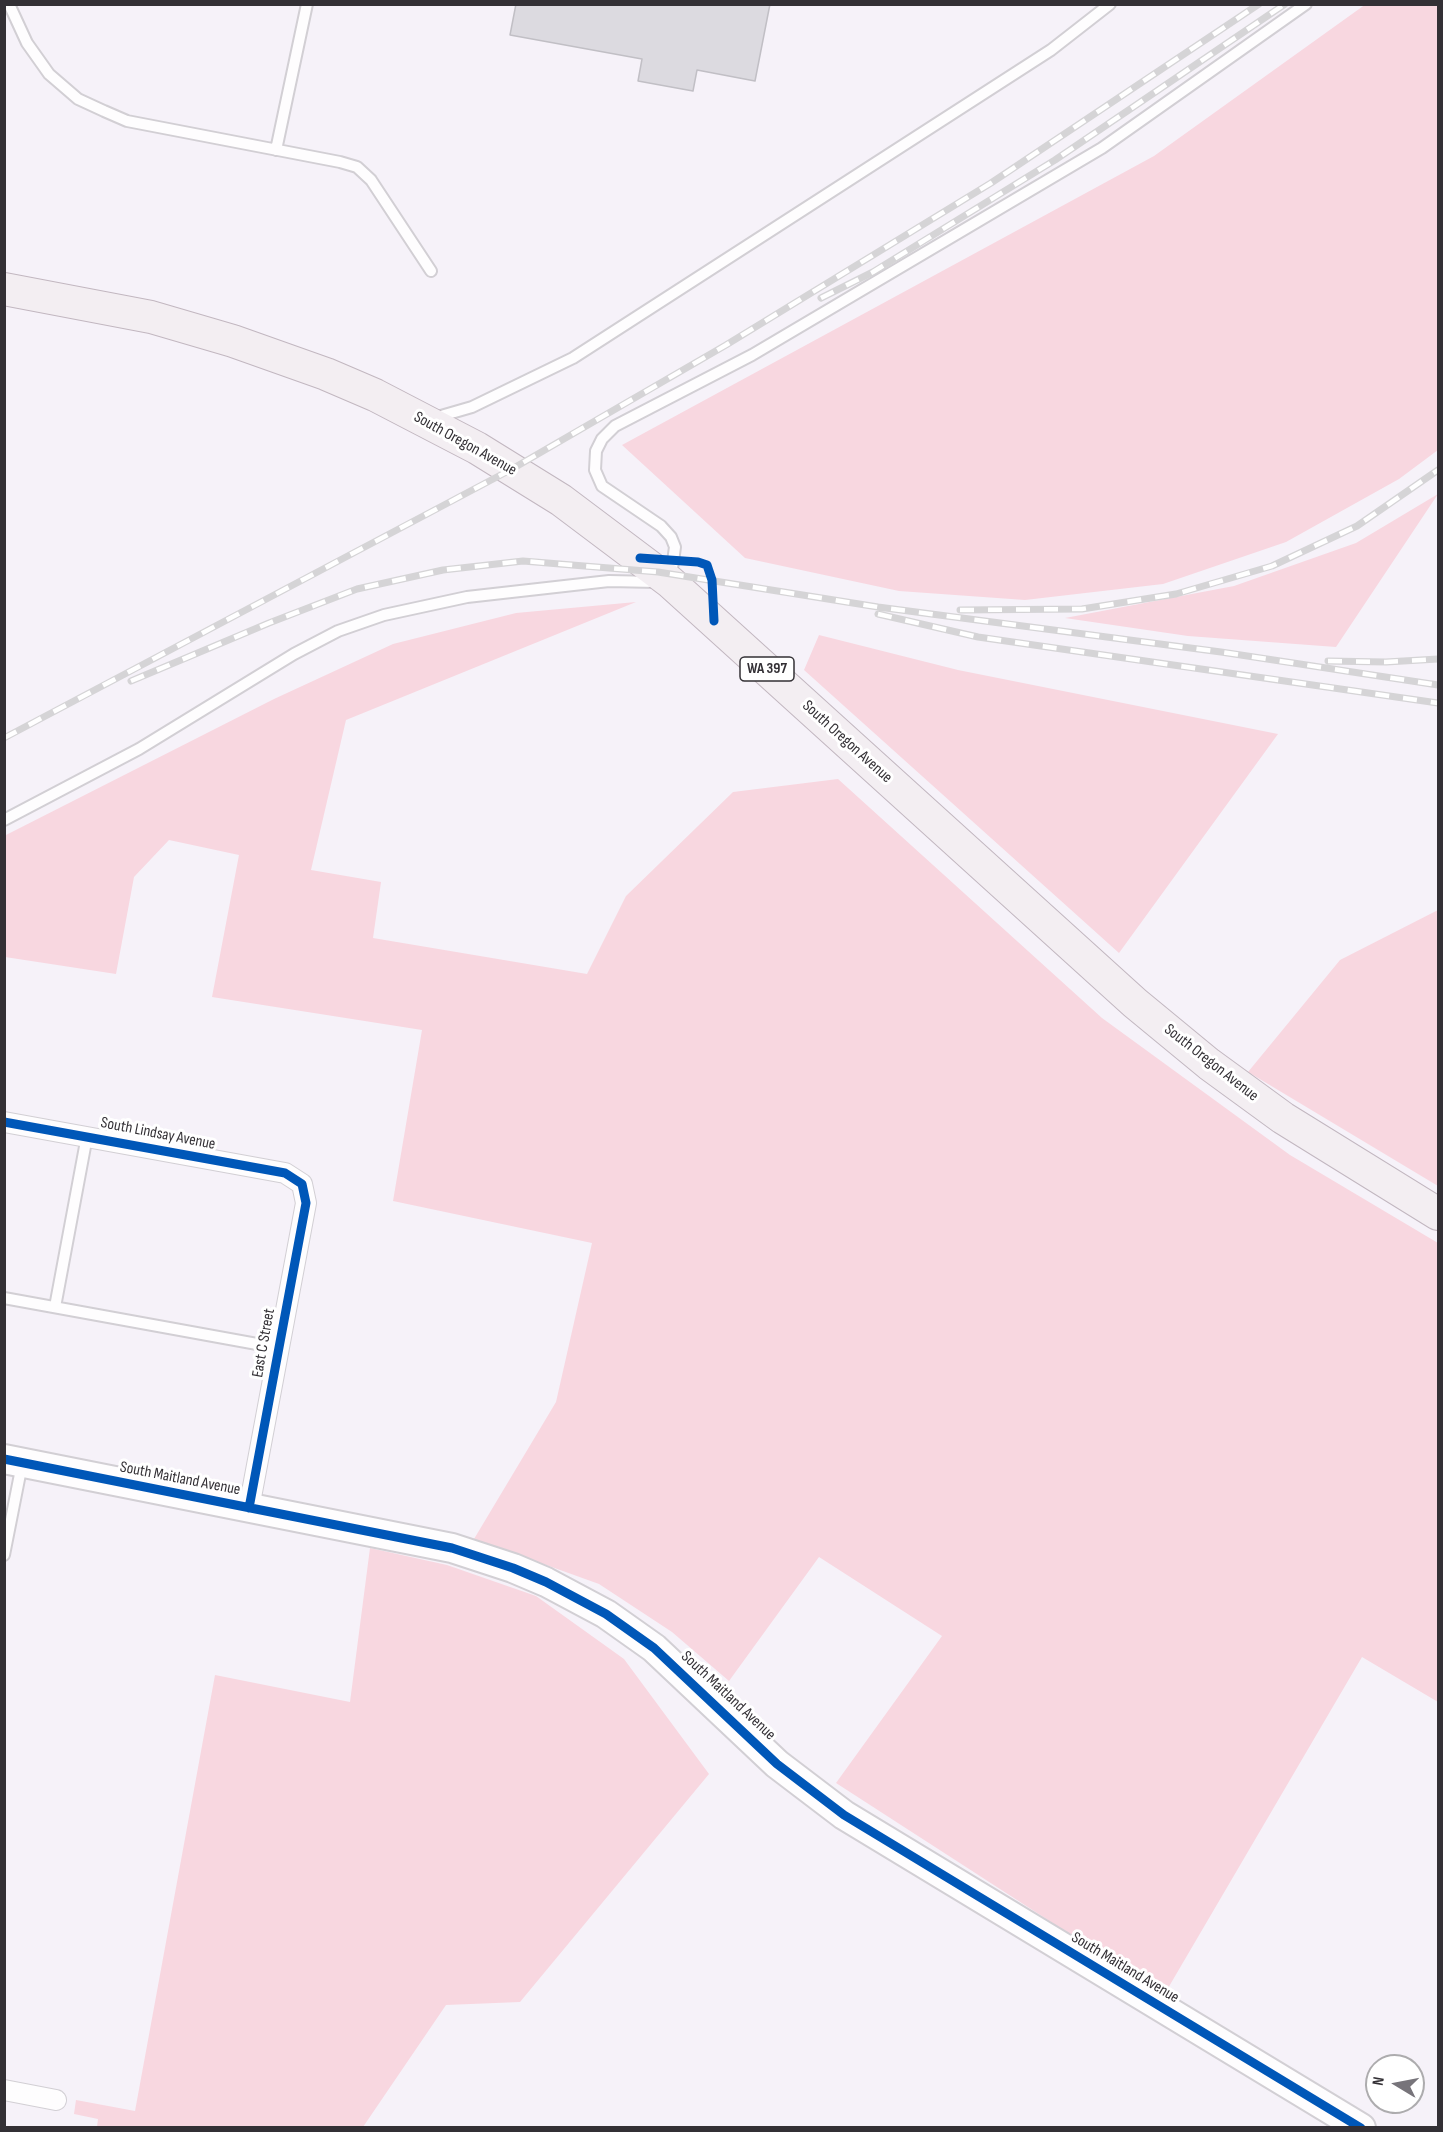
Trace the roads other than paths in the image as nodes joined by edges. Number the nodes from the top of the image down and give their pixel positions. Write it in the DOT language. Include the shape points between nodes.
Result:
graph roads {
  1 [pos="9,4"];
  2 [pos="307,4"];
  3 [pos="1110,4"];
  4 [pos="1306,4"];
  5 [pos="276,150"];
  6 [pos="431,271"];
  7 [pos="4,289"];
  8 [pos="426,421"];
  9 [pos="670,582"];
  10 [pos="4,820"];
  11 [pos="4,1122"];
  12 [pos="87,1136"];
  13 [pos="302,1184"];
  14 [pos="1438,1214"];
  15 [pos="4,1299"];
  16 [pos="55,1306"];
  17 [pos="279,1348"];
  18 [pos="13,1460"];
  19 [pos="249,1508"];
  20 [pos="4,1555"];
  21 [pos="4,2090"];
  22 [pos="56,2100"];
  23 [pos="1361,2127"];
  1 -- 5 [label="lane" via="32,51 49,74 78,99 127,122"];
  2 -- 5 [label="lane"];
  3 -- 8 [label="lane" via="1051,50 573,358 472,407"];
  4 -- 9 [label="lane" via="1102,148 752,355 615,426 596,451 595,470 602,486 671,537 675,560"];
  5 -- 6 [label="lane" via="357,167 371,180"];
  7 -- 8 [label="main road, South Oregon Avenue / WA 397" via="108,307 211,334 326,374"];
  8 -- 9 [label="main road, South Oregon Avenue / WA 397" via="561,500"];
  9 -- 10 [label="lane" via="609,581 466,597 384,615 338,631 139,749"];
  9 -- 14 [label="main road, South Oregon Avenue / WA 397" via="1135,1003 1209,1065 1283,1118"];
  11 -- 12 [label="street, South Lindsay Avenue"];
  12 -- 13 [label="street, South Lindsay Avenue" via="285,1173"];
  12 -- 16 [label="lane"];
  13 -- 17 [label="street, East C Street" via="306,1203"];
  15 -- 16 [label="lane"];
  16 -- 17 [label="lane"];
  17 -- 19 [label="street, East C Street"];
  18 -- 19 [label="street, South Maitland Avenue"];
  18 -- 20 [label="lane"];
  19 -- 23 [label="street, South Maitland Avenue" via="477,1555 546,1582 596,1609 654,1648 777,1764 844,1815"];
  21 -- 22 [label="street"];
}
